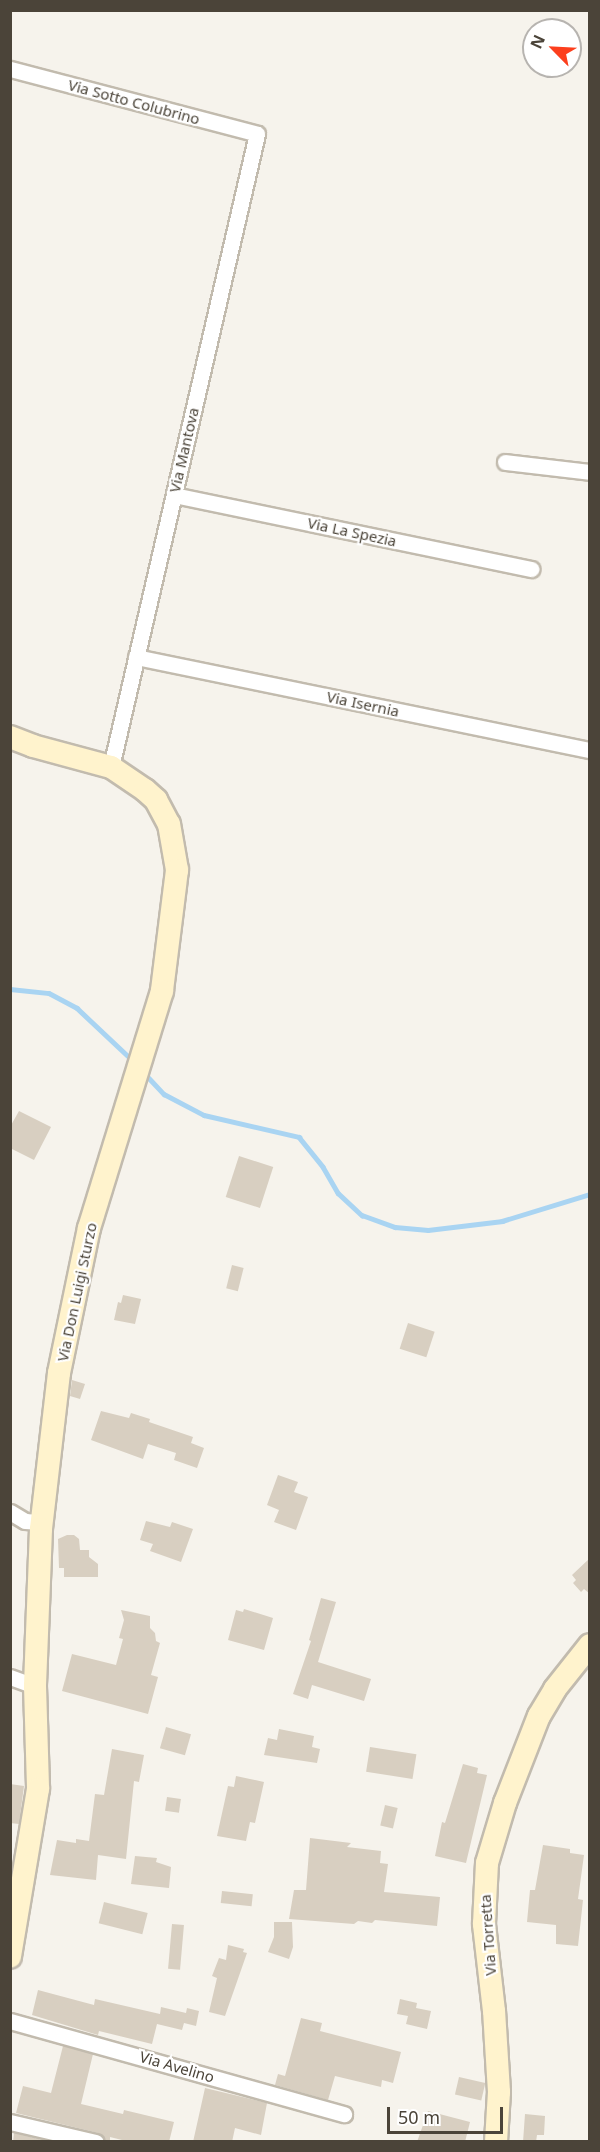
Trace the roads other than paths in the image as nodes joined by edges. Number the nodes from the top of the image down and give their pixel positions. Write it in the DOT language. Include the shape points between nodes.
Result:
graph roads {
  1 [pos="10,69"];
  2 [pos="257,134"];
  3 [pos="505,462"];
  4 [pos="590,472"];
  5 [pos="174,495"];
  6 [pos="531,568"];
  7 [pos="136,657"];
  8 [pos="10,737"];
  9 [pos="590,750"];
  10 [pos="111,767"];
  11 [pos="10,1512"];
  12 [pos="41,1522"];
  13 [pos="590,1645"];
  14 [pos="10,1677"];
  15 [pos="35,1686"];
  16 [pos="10,1957"];
  17 [pos="10,2021"];
  18 [pos="344,2114"];
  19 [pos="10,2122"];
  20 [pos="96,2142"];
  21 [pos="496,2142"];
  1 -- 2 [label="street, Via Sotto Colubrino"];
  2 -- 5 [label="street, Via Mantova"];
  3 -- 4 [label="street"];
  5 -- 6 [label="street, Via La Spezia"];
  5 -- 7 [label="street, Via Mantova"];
  7 -- 9 [label="street, Via Isernia"];
  7 -- 10 [label="street, Via Mantova"];
  8 -- 10 [label="street, Via Don Luigi Sturzo"];
  10 -- 12 [label="street, Via Don Luigi Sturzo" via="145,790 165,814 177,870 162,991 89,1228 58,1384"];
  11 -- 12 [label="street" via="25,1521"];
  12 -- 15 [label="street, Via Don Luigi Sturzo"];
  13 -- 21 [label="street, Via Torretta" via="539,1716 486,1863 484,1924 499,2092"];
  14 -- 15 [label="street"];
  15 -- 16 [label="street, Via Don Luigi Sturzo" via="38,1789"];
  17 -- 18 [label="street, Via Avelino"];
  19 -- 20 [label="street"];
}
